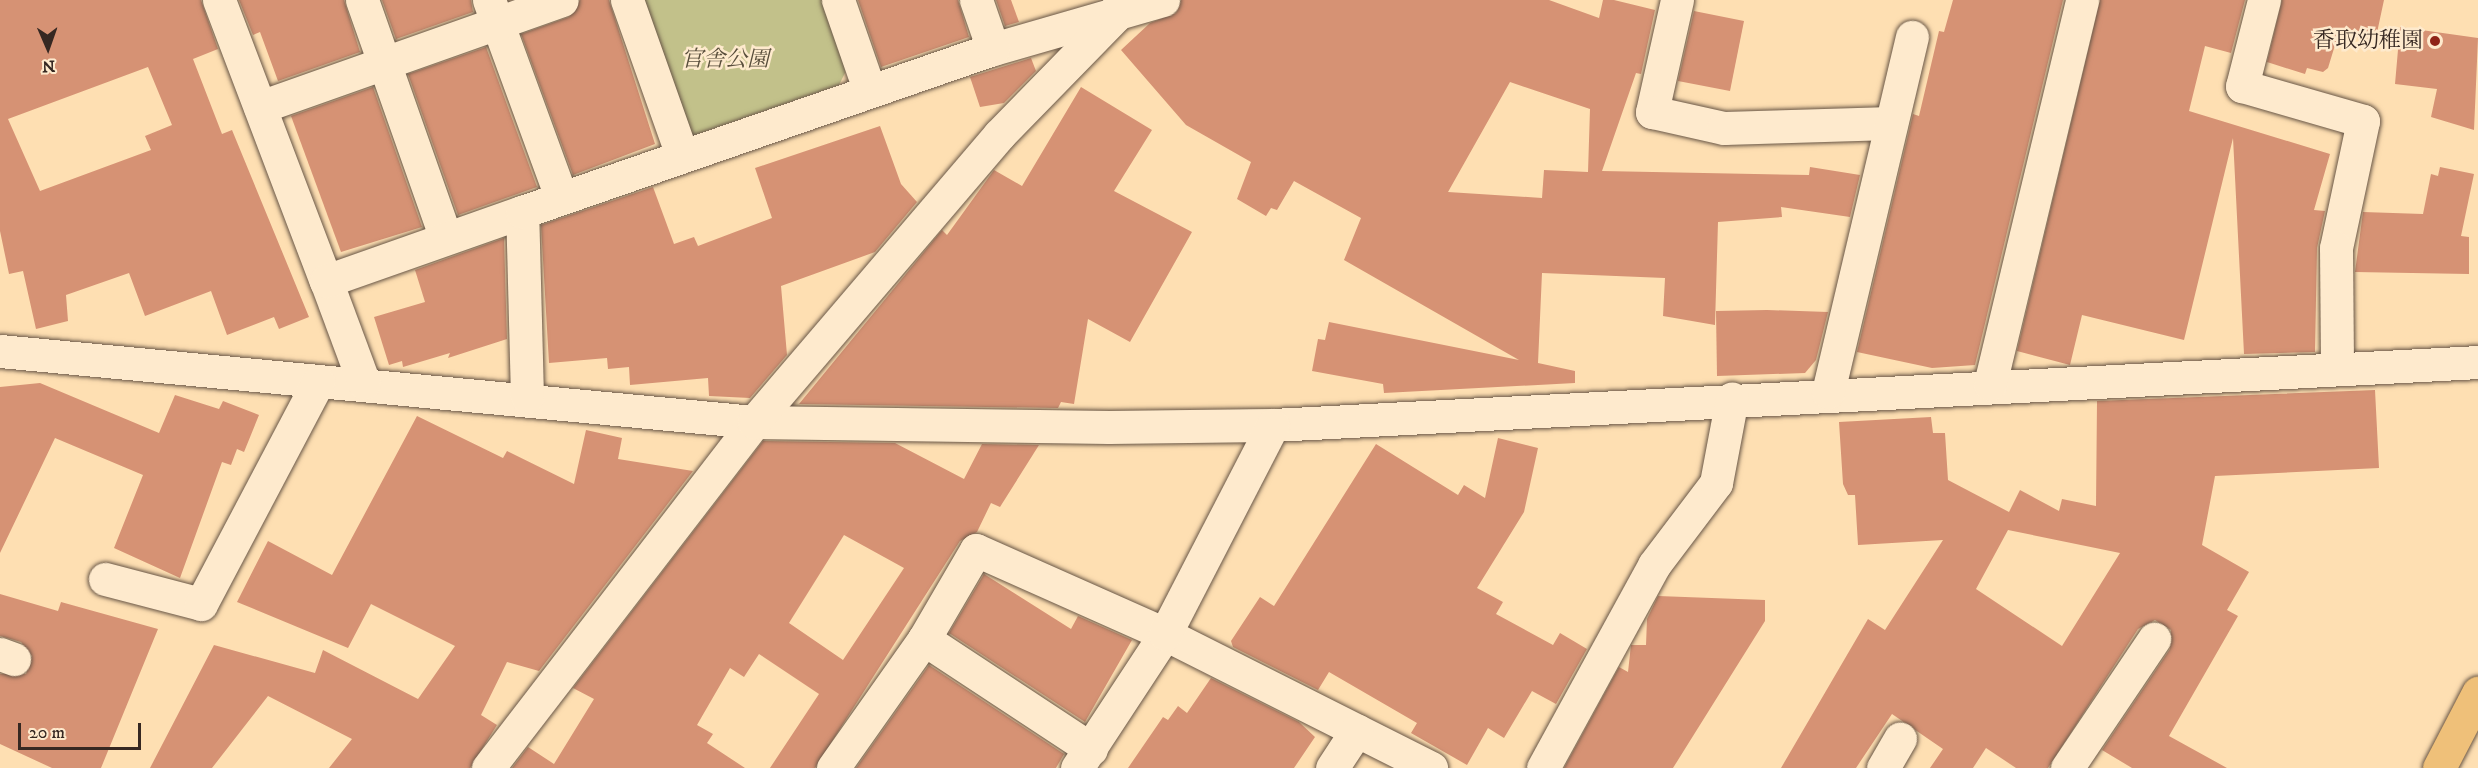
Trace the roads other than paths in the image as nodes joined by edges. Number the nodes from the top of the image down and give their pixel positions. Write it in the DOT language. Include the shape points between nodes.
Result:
graph roads {
  1 [pos="219,0"];
  2 [pos="362,0"];
  3 [pos="562,0"];
  4 [pos="627,0"];
  5 [pos="838,0"];
  6 [pos="976,0"];
  7 [pos="1163,0"];
  8 [pos="1676,0"];
  9 [pos="2082,0"];
  10 [pos="2264,0"];
  11 [pos="1118,8"];
  12 [pos="493,12"];
  13 [pos="1912,38"];
  14 [pos="993,49"];
  15 [pos="386,63"];
  16 [pos="869,89"];
  17 [pos="260,107"];
  18 [pos="1892,123"];
  19 [pos="682,155"];
  20 [pos="561,197"];
  21 [pos="522,212"];
  22 [pos="446,238"];
  23 [pos="326,281"];
  24 [pos="0,351"];
  25 [pos="2478,362"];
  26 [pos="2337,367"];
  27 [pos="318,382"];
  28 [pos="364,383"];
  29 [pos="1990,384"];
  30 [pos="1828,393"];
  31 [pos="527,397"];
  32 [pos="1732,398"];
  33 [pos="754,422"];
  34 [pos="1273,425"];
  35 [pos="105,579"];
  36 [pos="1165,633"];
  37 [pos="924,639"];
  38 [pos="2154,639"];
  39 [pos="2478,693"];
  40 [pos="1357,730"];
  41 [pos="1900,738"];
  42 [pos="1084,759"];
  43 [pos="488,768"];
  44 [pos="833,768"];
  45 [pos="1332,768"];
  46 [pos="1431,768"];
  47 [pos="1543,768"];
  48 [pos="1883,768"];
  49 [pos="2067,768"];
  50 [pos="2439,768"];
  1 -- 17 [label="street"];
  2 -- 15 [label="street"];
  3 -- 12 [label="street"];
  4 -- 19 [label="street"];
  5 -- 16 [label="street"];
  6 -- 14 [label="street"];
  7 -- 11 [label="street"];
  8 -- 18 [label="street" via="1652,112 1724,128"];
  9 -- 29 [label="street"];
  10 -- 26 [label="street" via="2242,86 2363,121 2336,248"];
  11 -- 14 [label="street"];
  11 -- 33 [label="street" via="991,143"];
  12 -- 15 [label="street"];
  12 -- 20 [label="street"];
  13 -- 18 [label="street"];
  14 -- 16 [label="street"];
  15 -- 17 [label="street"];
  15 -- 22 [label="street"];
  16 -- 19 [label="street"];
  17 -- 23 [label="street"];
  18 -- 30 [label="street"];
  19 -- 20 [label="street"];
  20 -- 21 [label="street"];
  21 -- 22 [label="street"];
  21 -- 31 [label="street"];
  22 -- 23 [label="street"];
  23 -- 28 [label="street"];
  24 -- 27 [label="street"];
  25 -- 26 [label="street"];
  26 -- 29 [label="street"];
  27 -- 28 [label="street"];
  27 -- 35 [label="street" via="201,604"];
  28 -- 31 [label="street"];
  29 -- 30 [label="street"];
  30 -- 32 [label="street"];
  31 -- 33 [label="street"];
  32 -- 34 [label="street"];
  32 -- 47 [label="street" via="1716,483 1654,565"];
  33 -- 34 [label="street"];
  33 -- 43 [label="street"];
  34 -- 36 [label="street"];
  36 -- 37 [label="street" via="976,550"];
  36 -- 40 [label="street"];
  36 -- 42 [label="street"];
  37 -- 42 [label="street"];
  37 -- 44 [label="street"];
  38 -- 49 [label="street"];
  39 -- 50 [label="main road"];
  40 -- 45 [label="street"];
  40 -- 46 [label="street"];
  41 -- 48 [label="street"];
}
